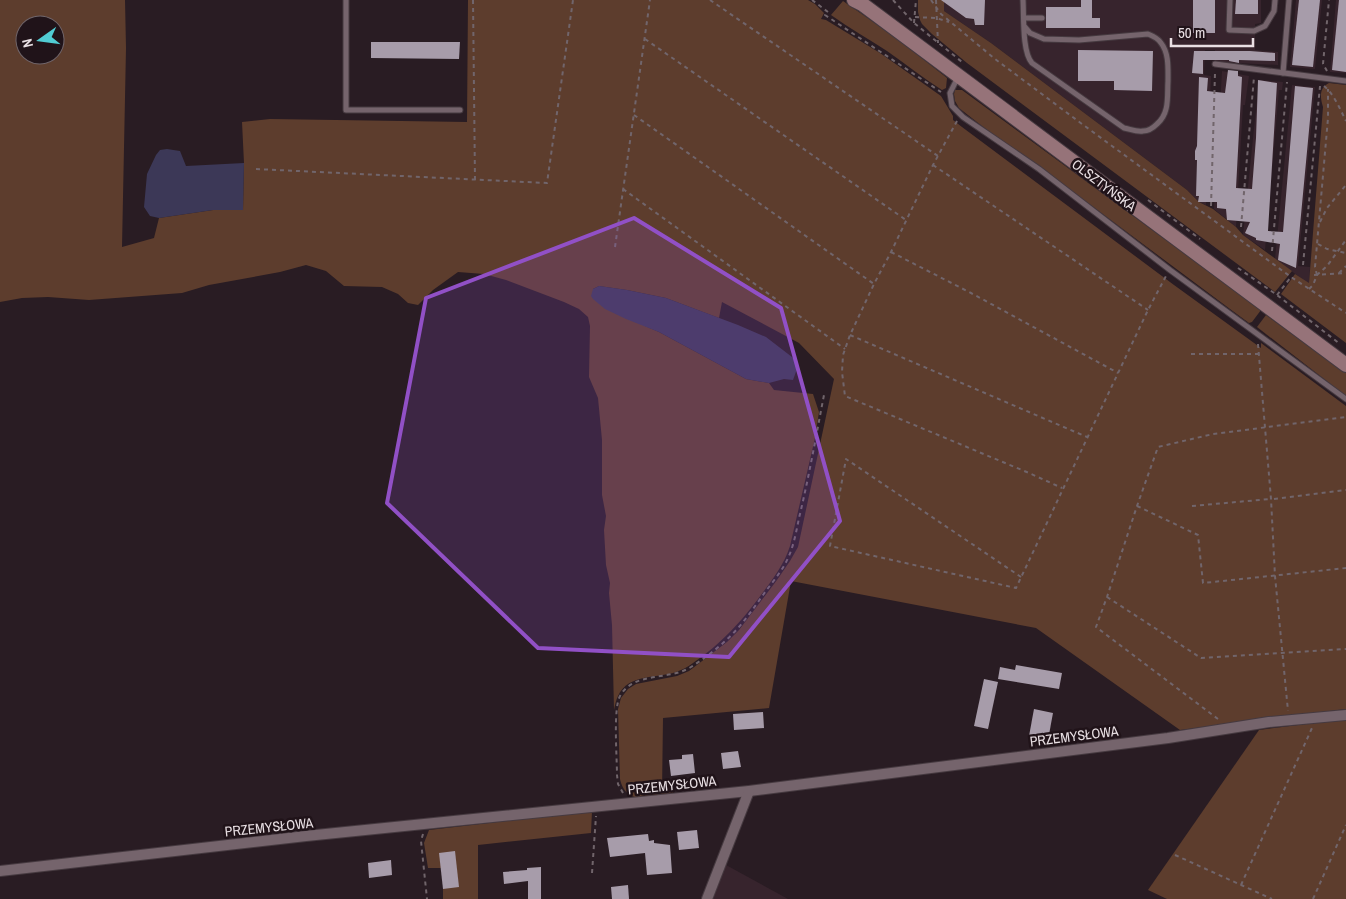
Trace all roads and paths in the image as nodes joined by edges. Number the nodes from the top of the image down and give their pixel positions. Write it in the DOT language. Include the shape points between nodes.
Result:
graph roads {
  1 [pos="346,0"];
  2 [pos="473,0"];
  3 [pos="573,0"];
  4 [pos="650,0"];
  5 [pos="710,0"];
  6 [pos="812,0"];
  7 [pos="893,0"];
  8 [pos="916,0"];
  9 [pos="931,0"];
  10 [pos="936,0"];
  11 [pos="1023,0"];
  12 [pos="1230,0"];
  13 [pos="1275,0"];
  14 [pos="1290,0"];
  15 [pos="1329,0"];
  16 [pos="858,1"];
  17 [pos="935,6"];
  18 [pos="915,17"];
  19 [pos="936,18"];
  20 [pos="1024,18"];
  21 [pos="1042,18"];
  22 [pos="951,23"];
  23 [pos="1024,26"];
  24 [pos="644,39"];
  25 [pos="938,43"];
  26 [pos="1215,64"];
  27 [pos="1254,69"];
  28 [pos="1286,73"];
  29 [pos="958,76"];
  30 [pos="1331,79"];
  31 [pos="1346,81"];
  32 [pos="1328,89"];
  33 [pos="950,93"];
  34 [pos="460,110"];
  35 [pos="960,114"];
  36 [pos="634,115"];
  37 [pos="1346,121"];
  38 [pos="938,156"];
  39 [pos="933,165"];
  40 [pos="256,169"];
  41 [pos="475,180"];
  42 [pos="1346,185"];
  43 [pos="623,189"];
  44 [pos="1211,206"];
  45 [pos="906,220"];
  46 [pos="1319,225"];
  47 [pos="1241,227"];
  48 [pos="1346,240"];
  49 [pos="1318,243"];
  50 [pos="615,247"];
  51 [pos="1338,251"];
  52 [pos="891,252"];
  53 [pos="1272,252"];
  54 [pos="1346,253"];
  55 [pos="1304,265"];
  56 [pos="1346,266"];
  57 [pos="1170,270"];
  58 [pos="1346,273"];
  59 [pos="1338,274"];
  60 [pos="1315,275"];
  61 [pos="1290,277"];
  62 [pos="874,284"];
  63 [pos="1310,289"];
  64 [pos="1281,290"];
  65 [pos="1148,310"];
  66 [pos="1346,313"];
  67 [pos="1258,334"];
  68 [pos="850,335"];
  69 [pos="845,349"];
  70 [pos="1191,354"];
  71 [pos="1258,354"];
  72 [pos="1346,365"];
  73 [pos="1118,373"];
  74 [pos="824,395"];
  75 [pos="1346,399"];
  76 [pos="1346,417"];
  77 [pos="1264,428"];
  78 [pos="1087,438"];
  79 [pos="1063,488"];
  80 [pos="1346,490"];
  81 [pos="1272,499"];
  82 [pos="1137,506"];
  83 [pos="1192,506"];
  84 [pos="1346,568"];
  85 [pos="1021,576"];
  86 [pos="1276,576"];
  87 [pos="1108,597"];
  88 [pos="1346,649"];
  89 [pos="1282,653"];
  90 [pos="1346,715"];
  91 [pos="1316,719"];
  92 [pos="1288,720"];
  93 [pos="1230,728"];
  94 [pos="749,792"];
  95 [pos="632,803"];
  96 [pos="596,807"];
  97 [pos="427,824"];
  98 [pos="1346,826"];
  99 [pos="1175,855"];
  100 [pos="0,872"];
  101 [pos="592,873"];
  102 [pos="1241,885"];
  103 [pos="426,899"];
  104 [pos="706,899"];
  105 [pos="1272,899"];
  106 [pos="1313,899"];
  1 -- 34 [label="lane" via="346,110"];
  2 -- 41 [label="path"];
  3 -- 41 [label="path" via="547,183"];
  4 -- 24 [label="path"];
  5 -- 38 [label="path"];
  6 -- 33 [label="path" via="828,12 825,15 945,95"];
  7 -- 18 [label="path" via="914,23"];
  8 -- 18 [label="path"];
  9 -- 17 [label="path"];
  10 -- 17 [label="path"];
  11 -- 20 [label="lane"];
  12 -- 13 [label="lane" via="1229,30 1254,31 1265,26 1274,11"];
  14 -- 28 [label="lane"];
  15 -- 30 [label="path" via="1323,64"];
  16 -- 29 [label="main road, OLSZTYŃSKA"];
  17 -- 19 [label="path"];
  17 -- 22 [label="path"];
  18 -- 19 [label="path"];
  19 -- 22 [label="path"];
  19 -- 25 [label="path"];
  20 -- 21 [label="lane"];
  20 -- 23 [label="lane"];
  22 -- 61 [label="path"];
  23 -- 23 [label="lane" via="1027,54 1032,63 1124,128 1148,130 1164,117 1168,60 1166,51 1154,37 1148,34 1079,40 1044,39 1030,33"];
  24 -- 36 [label="path"];
  24 -- 45 [label="path"];
  26 -- 27 [label="lane"];
  26 -- 44 [label="path"];
  27 -- 28 [label="lane"];
  27 -- 47 [label="path"];
  28 -- 30 [label="lane"];
  28 -- 53 [label="path"];
  29 -- 33 [label="lane"];
  29 -- 72 [label="main road, OLSZTYŃSKA"];
  30 -- 31 [label="lane"];
  32 -- 37 [label="path"];
  32 -- 46 [label="path"];
  32 -- 55 [label="path" via="1320,83"];
  33 -- 35 [label="lane" via="952,106"];
  35 -- 38 [label="path"];
  35 -- 57 [label="lane" via="1039,169"];
  36 -- 43 [label="path"];
  36 -- 62 [label="path"];
  38 -- 39 [label="path"];
  39 -- 45 [label="path"];
  39 -- 65 [label="path"];
  40 -- 41 [label="path"];
  42 -- 46 [label="path"];
  43 -- 50 [label="path"];
  43 -- 69 [label="path"];
  45 -- 52 [label="path"];
  46 -- 49 [label="path"];
  48 -- 51 [label="path"];
  49 -- 51 [label="path"];
  49 -- 60 [label="path"];
  51 -- 54 [label="path"];
  51 -- 60 [label="path"];
  52 -- 62 [label="path"];
  52 -- 73 [label="path"];
  56 -- 59 [label="path"];
  57 -- 65 [label="path"];
  57 -- 67 [label="lane"];
  58 -- 59 [label="path"];
  59 -- 60 [label="path"];
  60 -- 63 [label="path"];
  61 -- 63 [label="path"];
  61 -- 64 [label="path"];
  62 -- 68 [label="path"];
  63 -- 66 [label="path"];
  65 -- 73 [label="path"];
  67 -- 71 [label="path"];
  67 -- 75 [label="lane"];
  68 -- 69 [label="path"];
  68 -- 78 [label="path"];
  69 -- 79 [label="path" via="842,372 845,396"];
  70 -- 71 [label="path"];
  71 -- 77 [label="path"];
  73 -- 78 [label="path"];
  74 -- 95 [label="path" via="792,550 776,578 738,628 702,659 676,673 635,682 619,698 616,713 618,784"];
  76 -- 77 [label="path"];
  77 -- 81 [label="path"];
  77 -- 82 [label="path" via="1213,434 1158,447"];
  78 -- 79 [label="path"];
  79 -- 85 [label="path"];
  80 -- 81 [label="path"];
  81 -- 83 [label="path"];
  81 -- 86 [label="path"];
  82 -- 86 [label="path" via="1198,535 1203,583"];
  82 -- 87 [label="path"];
  84 -- 86 [label="path"];
  85 -- 85 [label="path" via="1016,588 830,546 846,458"];
  86 -- 89 [label="path"];
  87 -- 89 [label="path" via="1201,658"];
  87 -- 93 [label="path" via="1096,627"];
  88 -- 89 [label="path"];
  89 -- 92 [label="path"];
  90 -- 91 [label="street, PRZEMYSŁOWA"];
  91 -- 92 [label="street, PRZEMYSŁOWA"];
  91 -- 102 [label="path"];
  92 -- 93 [label="street, PRZEMYSŁOWA"];
  93 -- 94 [label="street, PRZEMYSŁOWA"];
  94 -- 95 [label="street, PRZEMYSŁOWA"];
  94 -- 104 [label="street"];
  95 -- 96 [label="street, PRZEMYSŁOWA"];
  96 -- 97 [label="street, PRZEMYSŁOWA"];
  96 -- 101 [label="path"];
  97 -- 100 [label="street, PRZEMYSŁOWA"];
  97 -- 103 [label="path" via="421,842"];
  98 -- 106 [label="path"];
  99 -- 102 [label="path"];
  102 -- 105 [label="path"];
}
